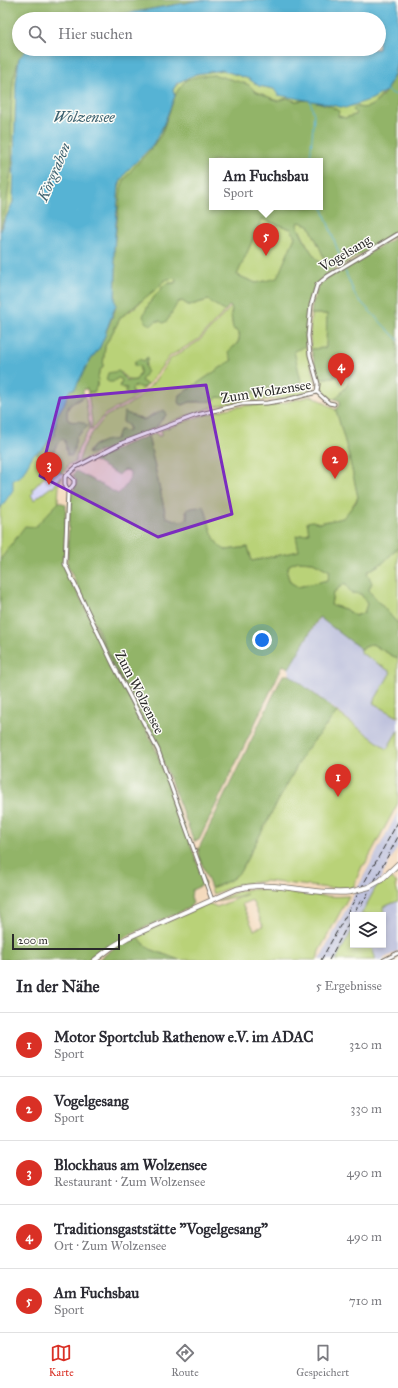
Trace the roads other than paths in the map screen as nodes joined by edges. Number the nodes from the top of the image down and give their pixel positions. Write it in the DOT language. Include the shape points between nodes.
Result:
graph roads {
  1 [pos="398,234"];
  2 [pos="317,392"];
  3 [pos="334,404"];
  4 [pos="68,474"];
  5 [pos="68,492"];
  6 [pos="398,864"];
  7 [pos="212,900"];
  8 [pos="398,953"];
  9 [pos="95,960"];
  10 [pos="384,960"];
  1 -- 2 [label="street, Vogelsang" via="317,285 311,305 308,336 318,384"];
  2 -- 3 [label="street, Zum Wolzensee" via="329,404"];
  2 -- 4 [label="street, Zum Wolzensee" via="279,401 241,404 197,415 122,443 76,467"];
  4 -- 5 [label="street, Zum Wolzensee" via="65,477 65,484"];
  4 -- 5 [label="street, Zum Wolzensee" via="74,480"];
  5 -- 7 [label="street, Zum Wolzensee" via="65,564 158,750"];
  6 -- 7 [label="main road, bridge" via="381,880 369,887 350,892 257,886 237,889"];
  7 -- 9 [label="main road" via="128,938"];
  8 -- 10 [label="street"];
}
